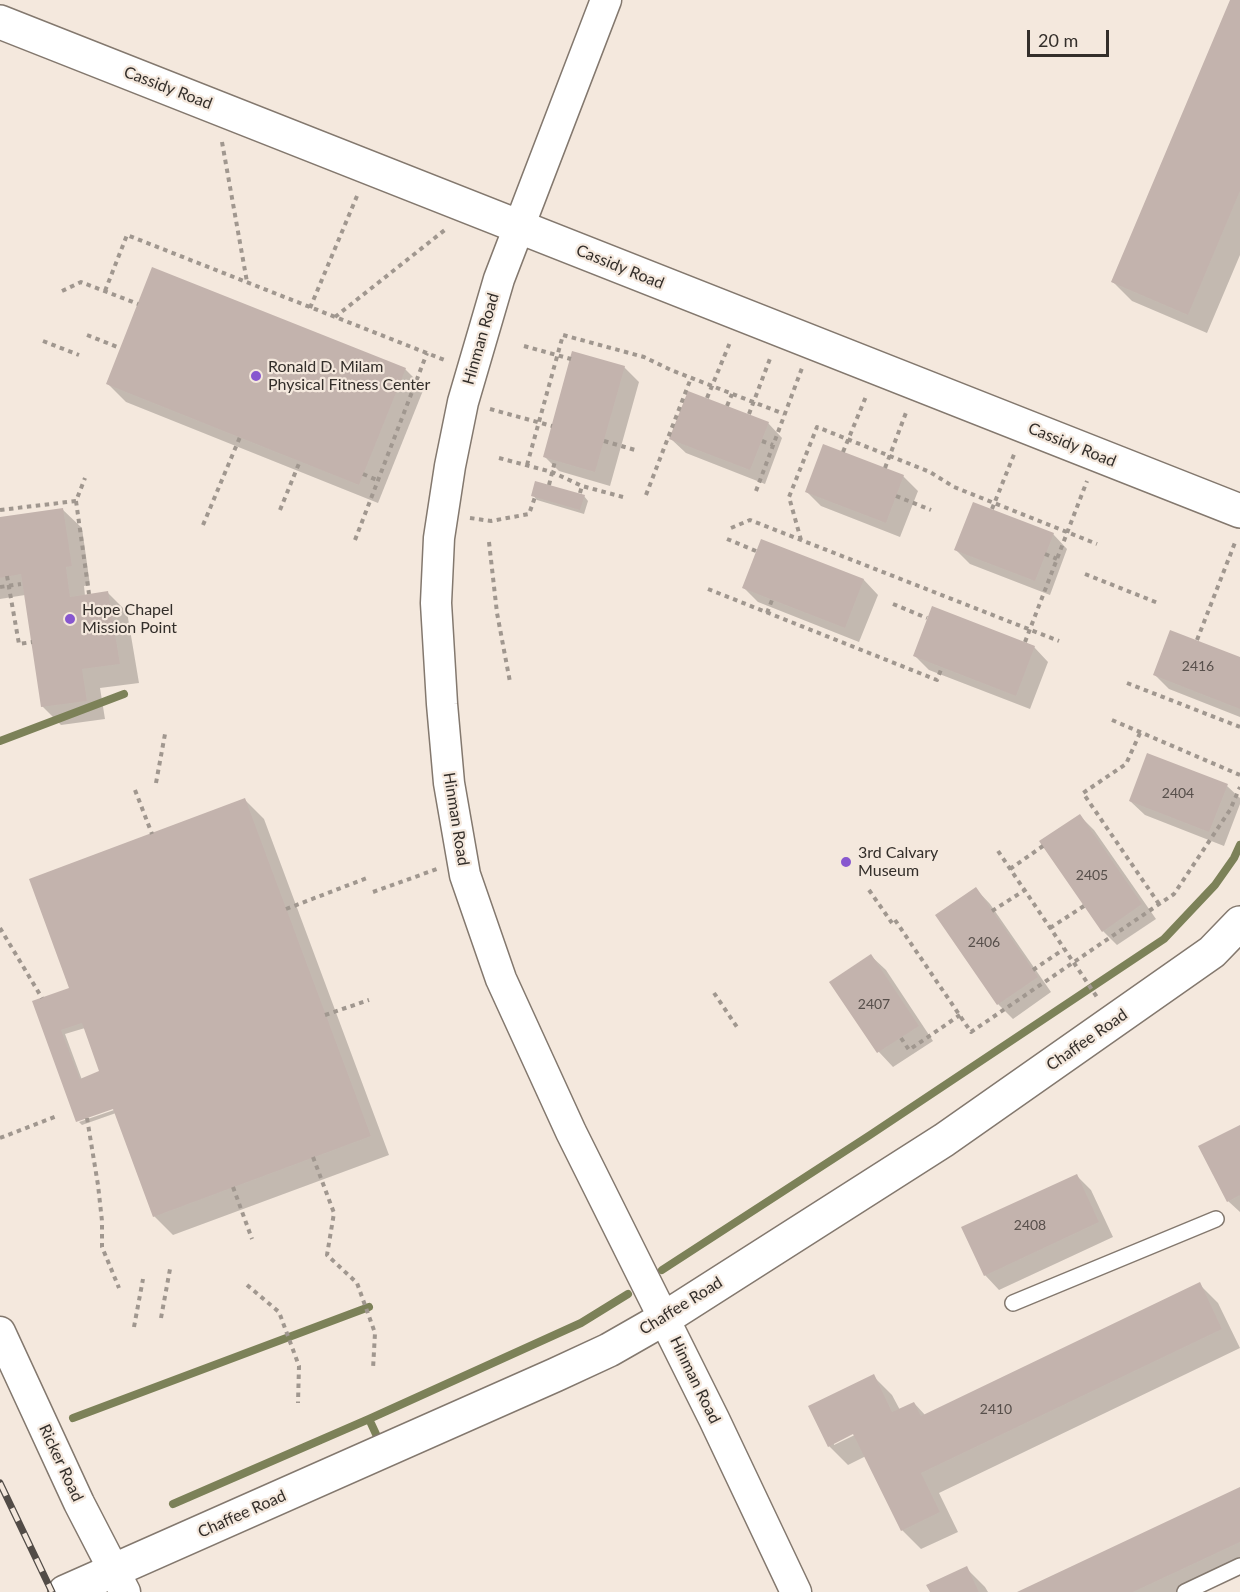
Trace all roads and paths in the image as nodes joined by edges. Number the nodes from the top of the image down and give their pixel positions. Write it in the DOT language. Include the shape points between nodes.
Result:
graph roads {
  1 [pos="606,0"];
  2 [pos="0,22"];
  3 [pos="216,107"];
  4 [pos="368,167"];
  5 [pos="472,208"];
  6 [pos="520,227"];
  7 [pos="247,283"];
  8 [pos="62,291"];
  9 [pos="105,291"];
  10 [pos="138,304"];
  11 [pos="310,308"];
  12 [pos="741,315"];
  13 [pos="335,317"];
  14 [pos="781,330"];
  15 [pos="87,335"];
  16 [pos="42,341"];
  17 [pos="812,342"];
  18 [pos="524,346"];
  19 [pos="120,348"];
  20 [pos="427,353"];
  21 [pos="79,355"];
  22 [pos="557,355"];
  23 [pos="571,359"];
  24 [pos="877,368"];
  25 [pos="472,371"];
  26 [pos="691,378"];
  27 [pos="917,384"];
  28 [pos="712,386"];
  29 [pos="732,394"];
  30 [pos="707,398"];
  31 [pos="463,402"];
  32 [pos="754,402"];
  33 [pos="727,406"];
  34 [pos="749,414"];
  35 [pos="784,414"];
  36 [pos="552,426"];
  37 [pos="1025,426"];
  38 [pos="240,437"];
  39 [pos="848,439"];
  40 [pos="604,441"];
  41 [pos="762,441"];
  42 [pos="772,445"];
  43 [pos="635,450"];
  44 [pos="843,452"];
  45 [pos="1097,455"];
  46 [pos="890,456"];
  47 [pos="500,458"];
  48 [pos="300,461"];
  49 [pos="555,461"];
  50 [pos="527,465"];
  51 [pos="885,468"];
  52 [pos="552,472"];
  53 [pos="363,474"];
  54 [pos="85,478"];
  55 [pos="377,480"];
  56 [pos="549,485"];
  57 [pos="582,486"];
  58 [pos="756,491"];
  59 [pos="580,494"];
  60 [pos="646,495"];
  61 [pos="896,496"];
  62 [pos="535,497"];
  63 [pos="623,497"];
  64 [pos="76,501"];
  65 [pos="994,503"];
  66 [pos="992,509"];
  67 [pos="0,510"];
  68 [pos="280,510"];
  69 [pos="931,510"];
  70 [pos="1240,512"];
  71 [pos="491,521"];
  72 [pos="203,525"];
  73 [pos="731,528"];
  74 [pos="1240,531"];
  75 [pos="1068,532"];
  76 [pos="727,539"];
  77 [pos="355,540"];
  78 [pos="801,540"];
  79 [pos="489,542"];
  80 [pos="1096,544"];
  81 [pos="756,551"];
  82 [pos="1046,554"];
  83 [pos="1057,559"];
  84 [pos="1085,574"];
  85 [pos="8,576"];
  86 [pos="21,584"];
  87 [pos="9,586"];
  88 [pos="0,587"];
  89 [pos="708,589"];
  90 [pos="89,594"];
  91 [pos="772,600"];
  92 [pos="1158,603"];
  93 [pos="893,604"];
  94 [pos="767,613"];
  95 [pos="927,618"];
  96 [pos="1030,629"];
  97 [pos="1059,640"];
  98 [pos="1197,640"];
  99 [pos="32,642"];
  100 [pos="1025,642"];
  101 [pos="942,667"];
  102 [pos="510,682"];
  103 [pos="1126,683"];
  104 [pos="1112,720"];
  105 [pos="1240,727"];
  106 [pos="1140,733"];
  107 [pos="165,734"];
  108 [pos="1240,775"];
  109 [pos="156,783"];
  110 [pos="1240,787"];
  111 [pos="135,790"];
  112 [pos="152,834"];
  113 [pos="1043,846"];
  114 [pos="998,850"];
  115 [pos="463,860"];
  116 [pos="1010,869"];
  117 [pos="368,878"];
  118 [pos="869,890"];
  119 [pos="1025,890"];
  120 [pos="373,892"];
  121 [pos="1159,904"];
  122 [pos="1084,906"];
  123 [pos="286,909"];
  124 [pos="992,911"];
  125 [pos="1240,923"];
  126 [pos="0,928"];
  127 [pos="1050,928"];
  128 [pos="1064,949"];
  129 [pos="1074,962"];
  130 [pos="1033,970"];
  131 [pos="714,993"];
  132 [pos="1096,995"];
  133 [pos="42,998"];
  134 [pos="369,999"];
  135 [pos="326,1015"];
  136 [pos="960,1015"];
  137 [pos="737,1027"];
  138 [pos="901,1038"];
  139 [pos="57,1116"];
  140 [pos="87,1118"];
  141 [pos="0,1138"];
  142 [pos="313,1157"];
  143 [pos="232,1187"];
  144 [pos="1216,1219"];
  145 [pos="252,1239"];
  146 [pos="170,1269"];
  147 [pos="143,1279"];
  148 [pos="247,1285"];
  149 [pos="119,1288"];
  150 [pos="1013,1303"];
  151 [pos="161,1318"];
  152 [pos="665,1318"];
  153 [pos="134,1327"];
  154 [pos="0,1332"];
  155 [pos="373,1369"];
  156 [pos="298,1403"];
  157 [pos="1240,1566"];
  158 [pos="119,1581"];
  159 [pos="65,1592"];
  160 [pos="796,1592"];
  161 [pos="1185,1592"];
  1 -- 6 [label="street, Hinman Road"];
  2 -- 3 [label="street, Cassidy Road"];
  3 -- 4 [label="street, Cassidy Road"];
  3 -- 7 [label="path"];
  4 -- 5 [label="street, Cassidy Road"];
  4 -- 11 [label="path"];
  5 -- 6 [label="street, Cassidy Road"];
  5 -- 13 [label="path"];
  6 -- 12 [label="street, Cassidy Road"];
  6 -- 25 [label="street, Hinman Road" via="499,279"];
  7 -- 9 [label="path" via="127,236"];
  7 -- 11 [label="path"];
  8 -- 9 [label="path" via="81,282"];
  9 -- 10 [label="path"];
  11 -- 13 [label="path"];
  12 -- 14 [label="street, Cassidy Road"];
  12 -- 28 [label="path"];
  13 -- 20 [label="path"];
  14 -- 17 [label="street, Cassidy Road"];
  14 -- 32 [label="path"];
  15 -- 19 [label="path"];
  16 -- 21 [label="path"];
  17 -- 24 [label="street, Cassidy Road"];
  17 -- 35 [label="path"];
  18 -- 22 [label="path"];
  20 -- 25 [label="path"];
  20 -- 55 [label="path"];
  22 -- 23 [label="path"];
  22 -- 26 [label="path" via="563,335 644,357"];
  22 -- 50 [label="path"];
  24 -- 27 [label="street, Cassidy Road"];
  24 -- 39 [label="path"];
  25 -- 31 [label="street, Hinman Road"];
  26 -- 28 [label="path"];
  26 -- 60 [label="path"];
  27 -- 37 [label="street, Cassidy Road"];
  27 -- 46 [label="path"];
  28 -- 29 [label="path"];
  28 -- 30 [label="path"];
  29 -- 32 [label="path"];
  29 -- 33 [label="path"];
  31 -- 36 [label="path"];
  31 -- 115 [label="street, Hinman Road" via="439,538 436,603 449,783"];
  32 -- 34 [label="path"];
  32 -- 35 [label="path"];
  35 -- 42 [label="path"];
  37 -- 45 [label="street, Cassidy Road"];
  37 -- 65 [label="path"];
  38 -- 72 [label="path"];
  39 -- 44 [label="path"];
  39 -- 46 [label="path"];
  39 -- 78 [label="path" via="817,427 789,497"];
  40 -- 43 [label="path"];
  41 -- 42 [label="path"];
  42 -- 58 [label="path"];
  45 -- 70 [label="street, Cassidy Road"];
  45 -- 75 [label="path"];
  46 -- 51 [label="path"];
  46 -- 65 [label="path"];
  47 -- 50 [label="path"];
  48 -- 68 [label="path"];
  49 -- 52 [label="path"];
  50 -- 52 [label="path"];
  52 -- 56 [label="path"];
  52 -- 57 [label="path"];
  53 -- 55 [label="path"];
  54 -- 64 [label="path"];
  55 -- 77 [label="path"];
  57 -- 59 [label="path"];
  57 -- 63 [label="path"];
  61 -- 69 [label="path"];
  62 -- 71 [label="path" via="529,514"];
  64 -- 67 [label="path"];
  64 -- 90 [label="path"];
  65 -- 66 [label="path"];
  65 -- 75 [label="path"];
  73 -- 78 [label="path" via="750,520"];
  74 -- 98 [label="path"];
  75 -- 80 [label="path"];
  75 -- 83 [label="path"];
  76 -- 81 [label="path"];
  78 -- 96 [label="path"];
  79 -- 102 [label="path"];
  82 -- 83 [label="path"];
  83 -- 96 [label="path"];
  84 -- 92 [label="path"];
  85 -- 87 [label="path"];
  86 -- 87 [label="path"];
  87 -- 88 [label="path"];
  87 -- 99 [label="path" via="19,644"];
  89 -- 94 [label="path"];
  91 -- 94 [label="path"];
  93 -- 95 [label="path"];
  94 -- 101 [label="path" via="937,680"];
  96 -- 97 [label="path"];
  96 -- 100 [label="path"];
  103 -- 105 [label="path"];
  104 -- 106 [label="path"];
  106 -- 108 [label="path"];
  106 -- 121 [label="path" via="1126,764 1083,793"];
  107 -- 109 [label="path"];
  110 -- 121 [label="path" via="1230,810 1174,894"];
  111 -- 112 [label="path"];
  113 -- 116 [label="path"];
  114 -- 116 [label="path"];
  115 -- 120 [label="path"];
  115 -- 152 [label="street, Hinman Road" via="501,979 571,1132"];
  116 -- 119 [label="path"];
  117 -- 123 [label="path"];
  118 -- 136 [label="path"];
  119 -- 124 [label="path"];
  119 -- 127 [label="path"];
  121 -- 129 [label="path"];
  122 -- 127 [label="path"];
  125 -- 152 [label="street, Chaffee Road" via="1212,952 944,1140"];
  126 -- 133 [label="path"];
  127 -- 128 [label="path"];
  128 -- 129 [label="path"];
  128 -- 130 [label="path"];
  129 -- 132 [label="path"];
  129 -- 136 [label="path" via="971,1032"];
  131 -- 137 [label="path"];
  134 -- 135 [label="path"];
  136 -- 138 [label="path" via="909,1050"];
  139 -- 141 [label="path"];
  140 -- 149 [label="path" via="98,1185 102,1248"];
  142 -- 155 [label="path" via="334,1213 327,1255 357,1283 375,1333"];
  143 -- 145 [label="path"];
  144 -- 150 [label="lane"];
  146 -- 151 [label="path"];
  147 -- 153 [label="path"];
  148 -- 156 [label="path" via="279,1312 300,1366"];
  152 -- 158 [label="street, Chaffee Road" via="609,1350"];
  152 -- 160 [label="street, Hinman Road"];
  154 -- 158 [label="street, Ricker Road"];
  157 -- 161 [label="lane"];
  158 -- 159 [label="street, Chaffee Road"];
}
